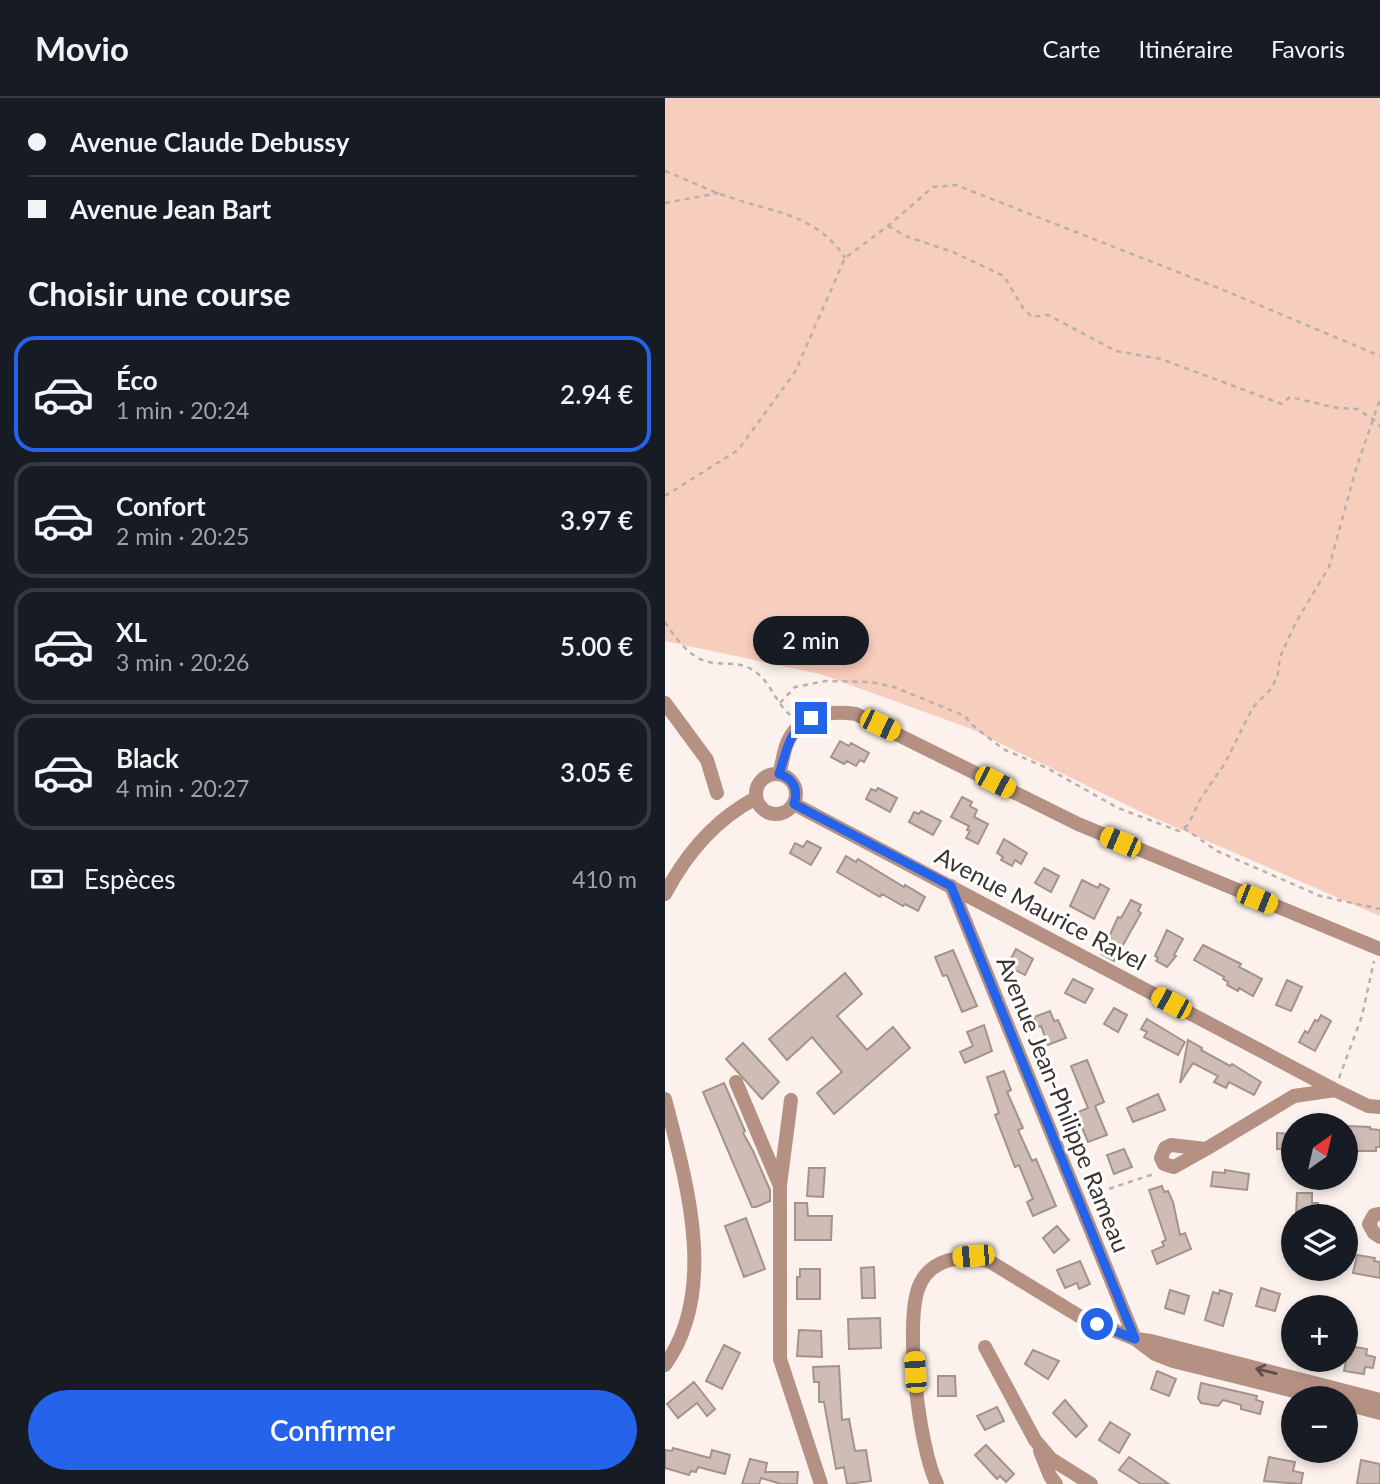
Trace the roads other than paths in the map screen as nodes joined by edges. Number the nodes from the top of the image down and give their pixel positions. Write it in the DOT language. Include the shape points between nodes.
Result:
graph roads {
  1 [pos="665,703"];
  2 [pos="779,774"];
  3 [pos="717,793"];
  4 [pos="756,798"];
  5 [pos="794,804"];
  6 [pos="951,886"];
  7 [pos="665,894"];
  8 [pos="1379,948"];
  9 [pos="1293,1068"];
  10 [pos="736,1082"];
  11 [pos="1335,1090"];
  12 [pos="1294,1096"];
  13 [pos="665,1098"];
  14 [pos="792,1100"];
  15 [pos="1380,1107"];
  16 [pos="1206,1149"];
  17 [pos="780,1186"];
  18 [pos="1380,1214"];
  19 [pos="1380,1237"];
  20 [pos="1135,1339"];
  21 [pos="985,1347"];
  22 [pos="665,1365"];
  23 [pos="1281,1388"];
  24 [pos="1380,1400"];
  25 [pos="1358,1407"];
  26 [pos="1380,1413"];
  27 [pos="1035,1440"];
  28 [pos="821,1484"];
  29 [pos="937,1484"];
  30 [pos="1056,1484"];
  31 [pos="1091,1484"];
  1 -- 3 [label="street" via="707,760"];
  2 -- 4 [label="street" via="763,778"];
  2 -- 5 [label="street" via="794,785"];
  2 -- 8 [label="street" via="786,746 801,724 824,712 856,714 1078,824"];
  4 -- 5 [label="street" via="769,813 783,813"];
  4 -- 7 [label="street" via="738,807 705,836"];
  5 -- 6 [label="street, Avenue Maurice Ravel"];
  6 -- 9 [label="street, Avenue Maurice Ravel"];
  6 -- 20 [label="street, Avenue Jean-Philippe Rameau"];
  9 -- 11 [label="street, Avenue Maurice Ravel"];
  9 -- 12 [label="street"];
  10 -- 17 [label="street"];
  11 -- 12 [label="street"];
  11 -- 15 [label="street, Avenue Maurice Ravel"];
  12 -- 16 [label="street"];
  13 -- 22 [label="street" via="682,1158 694,1252 687,1325"];
  14 -- 17 [label="street"];
  16 -- 16 [label="street" via="1178,1166 1169,1167 1161,1158 1171,1145"];
  17 -- 28 [label="street" via="780,1359"];
  18 -- 19 [label="street" via="1369,1224"];
  20 -- 23 [label="street" via="1173,1360"];
  24 -- 20 [label="street, one-way"];
  20 -- 29 [label="street" via="1079,1316 989,1261 957,1257 931,1271 918,1289 914,1352 921,1431"];
  21 -- 27 [label="street"];
  25 -- 26 [label="street"];
  27 -- 30 [label="street"];
  27 -- 31 [label="street" via="1051,1459"];
}
